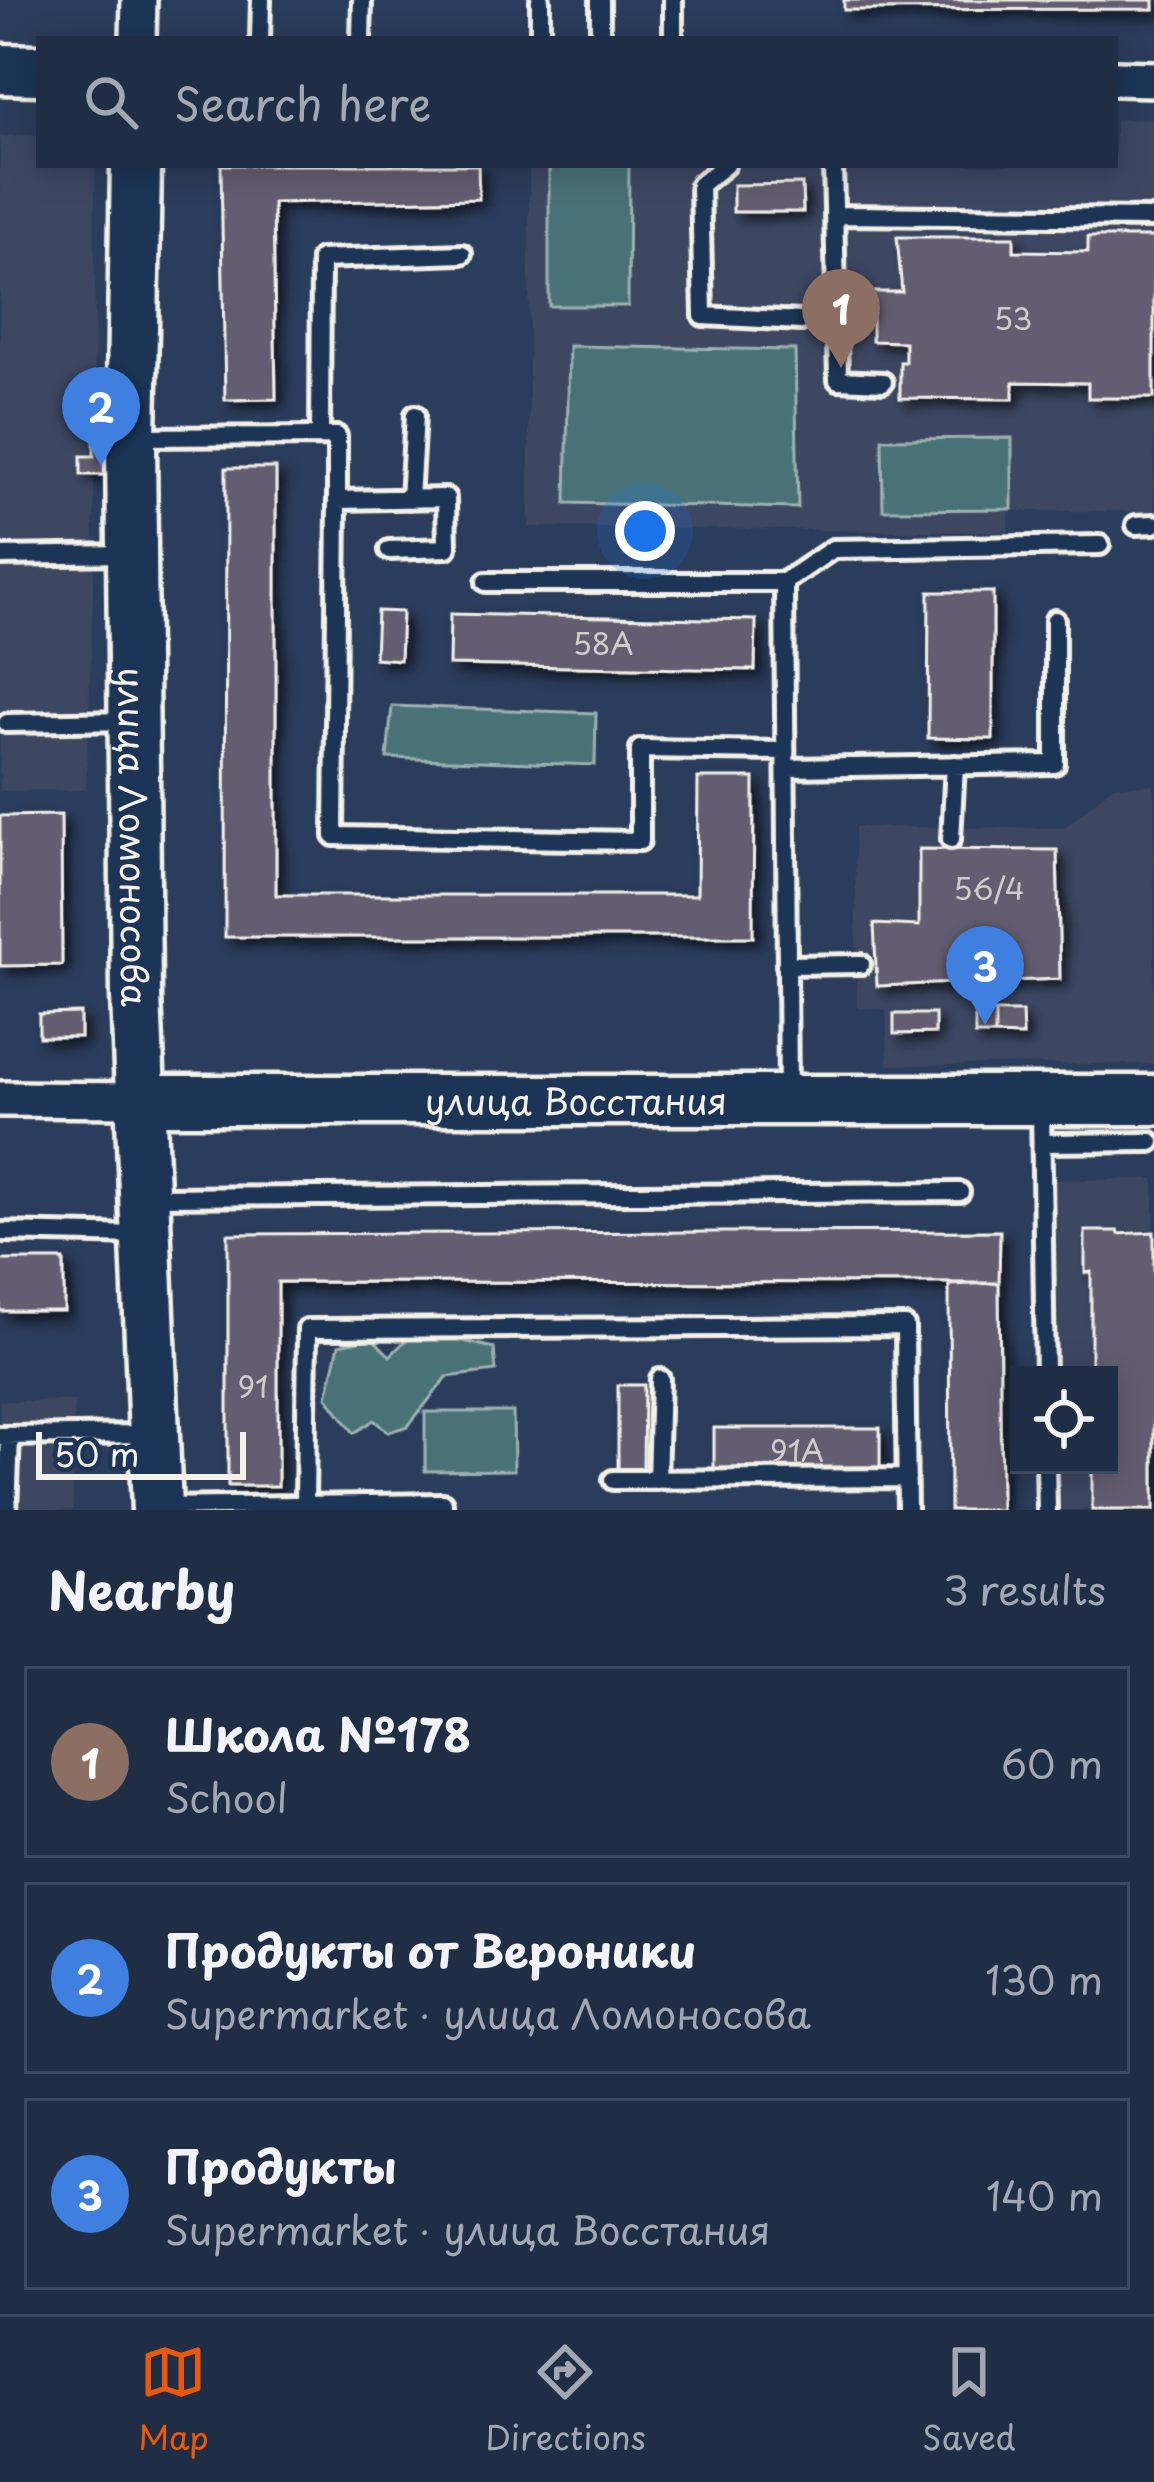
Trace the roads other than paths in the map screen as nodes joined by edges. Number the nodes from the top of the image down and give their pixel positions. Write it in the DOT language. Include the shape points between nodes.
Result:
graph roads {
  1 [pos="140,0"];
  2 [pos="261,0"];
  3 [pos="362,0"];
  4 [pos="540,0"];
  5 [pos="600,0"];
  6 [pos="673,0"];
  7 [pos="138,36"];
  8 [pos="260,36"];
  9 [pos="362,36"];
  10 [pos="540,36"];
  11 [pos="600,36"];
  12 [pos="673,36"];
  13 [pos="0,69"];
  14 [pos="36,70"];
  15 [pos="1118,78"];
  16 [pos="1154,79"];
  17 [pos="136,168"];
  18 [pos="720,168"];
  19 [pos="833,168"];
  20 [pos="836,215"];
  21 [pos="1154,218"];
  22 [pos="462,254"];
  23 [pos="801,321"];
  24 [pos="883,382"];
  25 [pos="415,415"];
  26 [pos="320,436"];
  27 [pos="131,437"];
  28 [pos="410,499"];
  29 [pos="337,500"];
  30 [pos="1100,545"];
  31 [pos="389,550"];
  32 [pos="132,554"];
  33 [pos="0,556"];
  34 [pos="486,582"];
  35 [pos="784,582"];
  36 [pos="1055,620"];
  37 [pos="133,722"];
  38 [pos="7,723"];
  39 [pos="786,759"];
  40 [pos="956,765"];
  41 [pos="951,838"];
  42 [pos="786,964"];
  43 [pos="861,964"];
  44 [pos="788,1098"];
  45 [pos="0,1099"];
  46 [pos="141,1100"];
  47 [pos="1042,1121"];
  48 [pos="1153,1121"];
  49 [pos="960,1192"];
  50 [pos="148,1216"];
  51 [pos="0,1232"];
  52 [pos="1045,1366"];
  53 [pos="660,1379"];
  54 [pos="155,1433"];
  55 [pos="5,1436"];
  56 [pos="1046,1474"];
  57 [pos="907,1478"];
  58 [pos="613,1480"];
  59 [pos="657,1480"];
  60 [pos="305,1504"];
  61 [pos="158,1509"];
  62 [pos="7,1510"];
  63 [pos="443,1510"];
  64 [pos="907,1510"];
  65 [pos="1047,1510"];
  1 -- 7 [label="street"];
  2 -- 8 [label="lane"];
  3 -- 9 [label="lane"];
  4 -- 10 [label="lane"];
  5 -- 11 [label="lane"];
  6 -- 12 [label="lane"];
  13 -- 14 [label="street"];
  15 -- 16 [label="street"];
  17 -- 27 [label="street, улица Ломоносова"];
  18 -- 23 [label="lane" via="700,185 703,316"];
  19 -- 20 [label="lane"];
  20 -- 21 [label="lane"];
  20 -- 24 [label="lane" via="838,380"];
  22 -- 26 [label="lane" via="321,259"];
  25 -- 28 [label="lane"];
  26 -- 27 [label="lane"];
  26 -- 29 [label="lane" via="338,436"];
  27 -- 32 [label="street, улица Ломоносова"];
  28 -- 29 [label="lane"];
  28 -- 31 [label="lane" via="446,498 448,548"];
  29 -- 39 [label="lane" via="334,836 640,841 640,749"];
  30 -- 35 [label="lane" via="833,549"];
  32 -- 33 [label="lane"];
  32 -- 37 [label="street, улица Ломоносова"];
  34 -- 35 [label="lane"];
  35 -- 39 [label="lane"];
  36 -- 40 [label="lane" via="1055,764"];
  37 -- 38 [label="lane"];
  37 -- 46 [label="street, улица Ломоносова"];
  39 -- 40 [label="lane"];
  39 -- 42 [label="lane"];
  40 -- 41 [label="lane"];
  42 -- 43 [label="lane"];
  42 -- 44 [label="lane"];
  44 -- 46 [label="street, улица Восстания"];
  44 -- 47 [label="street, улица Восстания"];
  45 -- 46 [label="street, улица Восстания"];
  46 -- 50 [label="street, улица Ломоносова"];
  47 -- 48 [label="street, улица Восстания"];
  47 -- 52 [label="lane"];
  49 -- 50 [label="lane"];
  50 -- 51 [label="lane"];
  50 -- 54 [label="street, улица Ломоносова"];
  53 -- 59 [label="lane"];
  54 -- 55 [label="lane"];
  54 -- 61 [label="street, улица Ломоносова"];
  55 -- 62 [label="lane"];
  56 -- 65 [label="lane"];
  57 -- 59 [label="lane"];
  57 -- 60 [label="lane" via="905,1326 307,1329"];
  57 -- 64 [label="lane"];
  58 -- 59 [label="lane"];
  60 -- 61 [label="lane"];
  60 -- 63 [label="lane" via="443,1503"];
}
